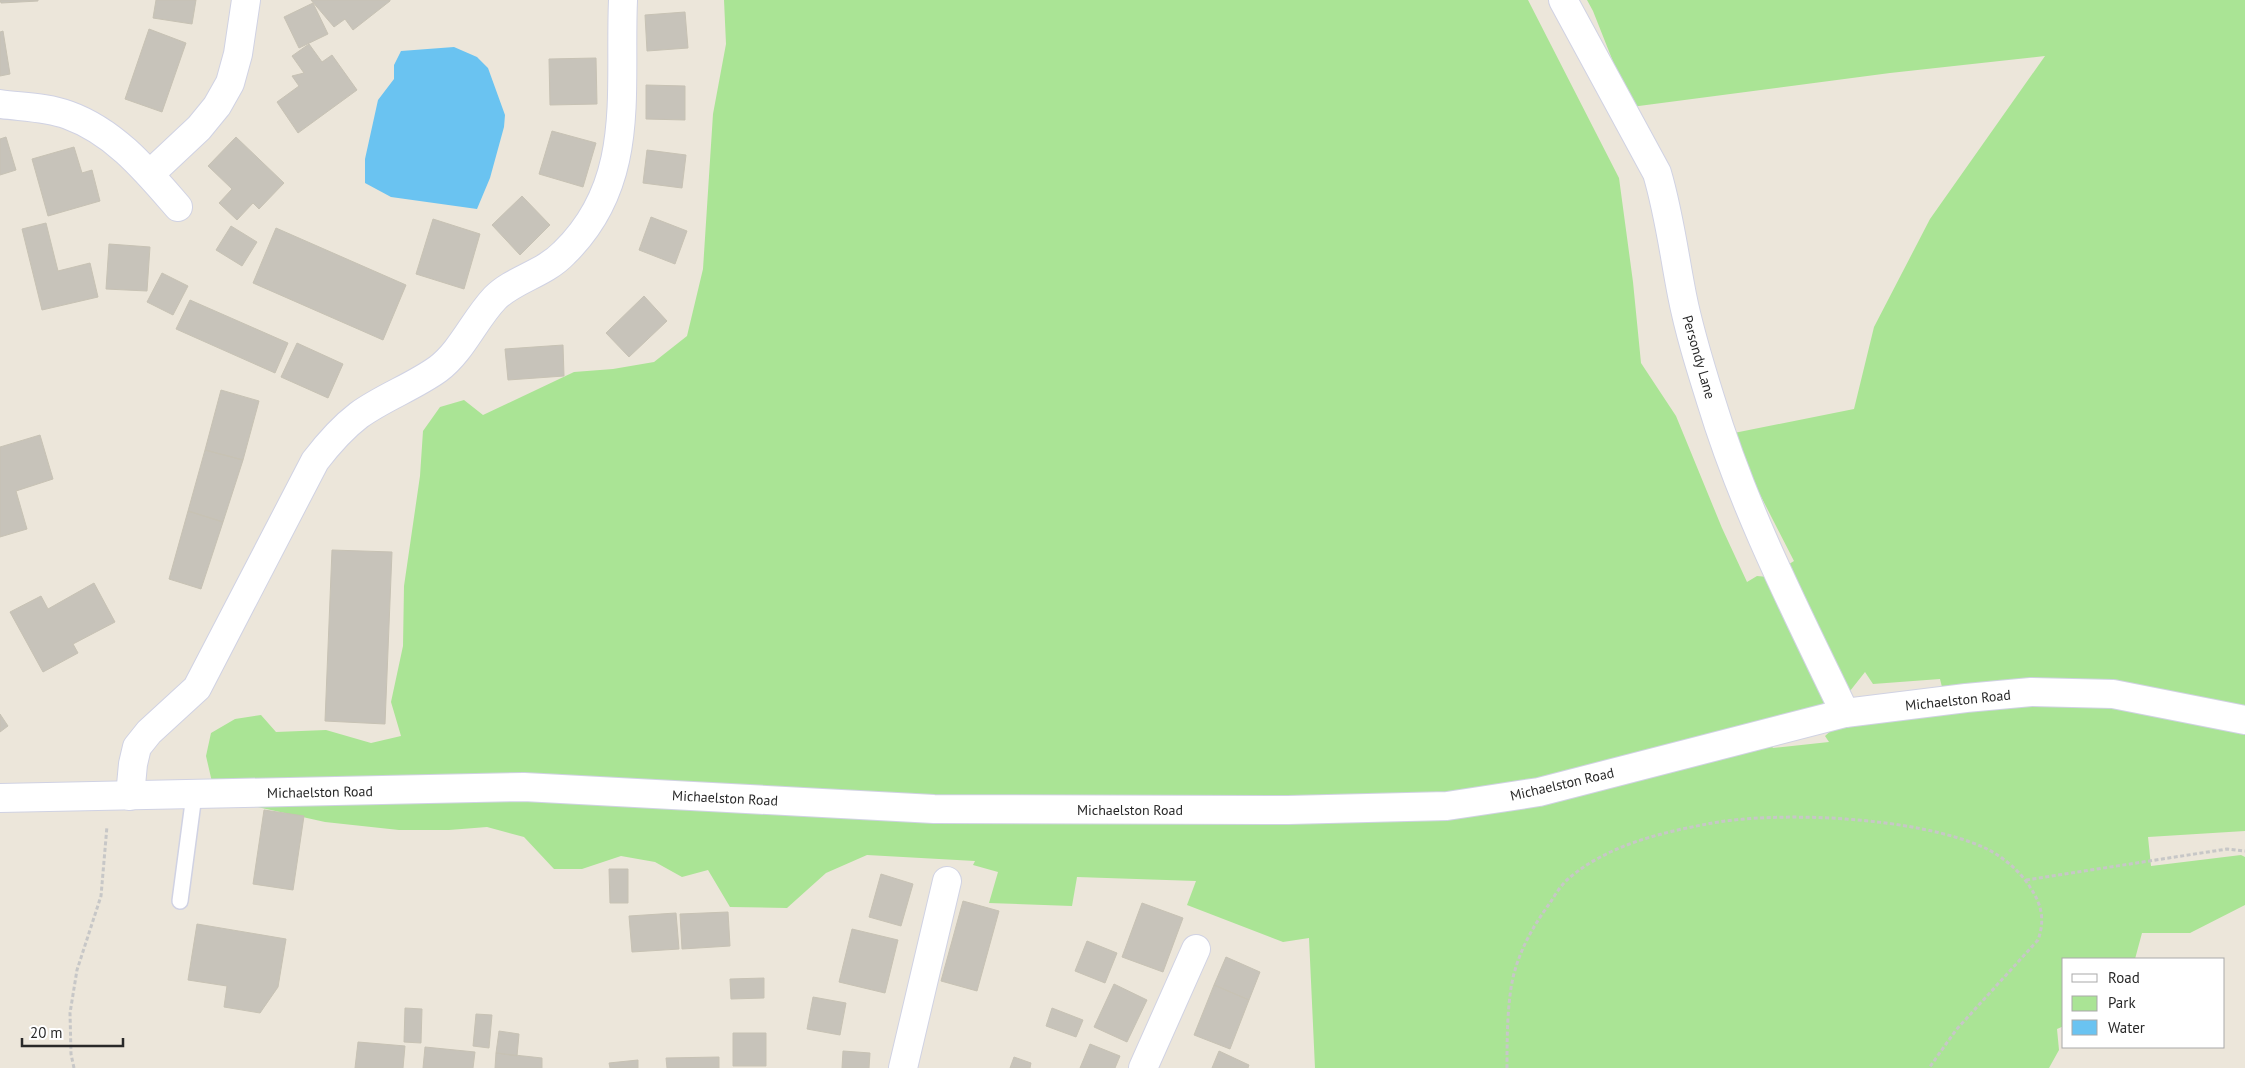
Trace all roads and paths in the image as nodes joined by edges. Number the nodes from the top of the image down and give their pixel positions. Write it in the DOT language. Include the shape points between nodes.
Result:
graph roads {
  1 [pos="246,0"];
  2 [pos="623,0"];
  3 [pos="1563,0"];
  4 [pos="0,104"];
  5 [pos="150,174"];
  6 [pos="178,207"];
  7 [pos="1846,714"];
  8 [pos="2245,720"];
  9 [pos="194,795"];
  10 [pos="120,796"];
  11 [pos="0,798"];
  12 [pos="2245,852"];
  13 [pos="2026,880"];
  14 [pos="947,881"];
  15 [pos="180,901"];
  16 [pos="1196,949"];
  17 [pos="74,1068"];
  18 [pos="903,1068"];
  19 [pos="1142,1068"];
  20 [pos="1507,1068"];
  21 [pos="1929,1068"];
  1 -- 5 [label="street" via="230,83 199,128"];
  2 -- 10 [label="street" via="621,142 612,178 598,212 563,255 494,299 438,369 360,415 333,438 314,461 197,688 137,747"];
  3 -- 7 [label="street, Persondy Lane" via="1657,173 1695,348 1733,468 1762,540"];
  4 -- 5 [label="street" via="67,114 96,127"];
  5 -- 6 [label="street"];
  7 -- 8 [label="street, Michaelston Road" via="1966,698 2071,691 2113,694"];
  7 -- 9 [label="street, Michaelston Road" via="1539,792 1447,806 1288,810 934,809 524,787"];
  9 -- 10 [label="street, Michaelston Road"];
  9 -- 15 [label="lane"];
  10 -- 11 [label="street, Michaelston Road"];
  10 -- 17 [label="path" via="101,896 77,970 70,1013"];
  12 -- 13 [label="path" via="2227,850"];
  13 -- 20 [label="path" via="2005,860 1985,848 1959,839 1918,829 1845,819 1775,818 1709,823 1651,837 1608,852 1567,880 1534,925 1515,970 1507,1034"];
  13 -- 21 [label="path" via="2042,910 2043,926 2038,940 1956,1030"];
  14 -- 18 [label="street"];
  16 -- 19 [label="street"];
}
